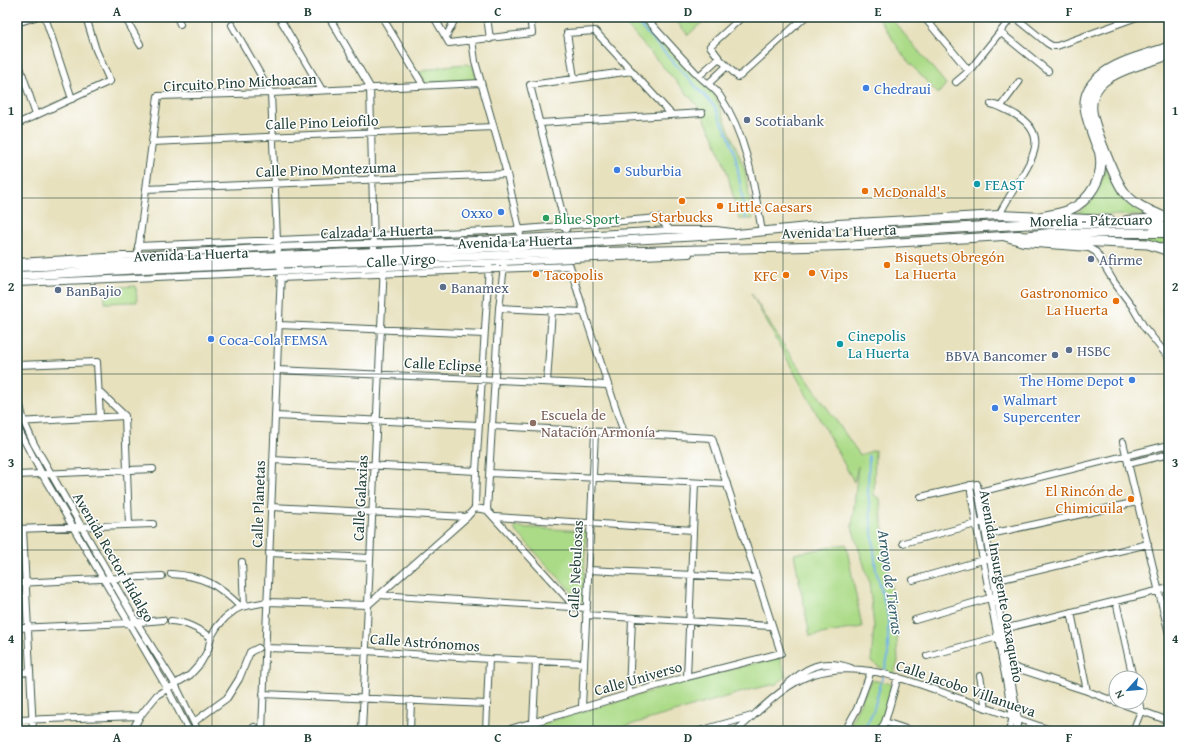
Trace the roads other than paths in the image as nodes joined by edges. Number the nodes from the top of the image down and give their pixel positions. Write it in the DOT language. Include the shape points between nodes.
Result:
graph roads {
  1 [pos="35,17"];
  2 [pos="45,17"];
  3 [pos="86,17"];
  4 [pos="125,17"];
  5 [pos="177,17"];
  6 [pos="279,17"];
  7 [pos="329,17"];
  8 [pos="382,17"];
  9 [pos="434,17"];
  10 [pos="456,17"];
  11 [pos="488,17"];
  12 [pos="530,17"];
  13 [pos="645,17"];
  14 [pos="742,17"];
  15 [pos="805,17"];
  16 [pos="924,17"];
  17 [pos="995,17"];
  18 [pos="1012,17"];
  19 [pos="1016,17"];
  20 [pos="1137,17"];
  21 [pos="17,23"];
  22 [pos="1007,23"];
  23 [pos="180,24"];
  24 [pos="232,25"];
  25 [pos="1000,32"];
  26 [pos="446,37"];
  27 [pos="490,38"];
  28 [pos="472,40"];
  29 [pos="140,44"];
  30 [pos="1169,48"];
  31 [pos="1169,55"];
  32 [pos="17,58"];
  33 [pos="719,58"];
  34 [pos="727,66"];
  35 [pos="632,71"];
  36 [pos="969,71"];
  37 [pos="1048,72"];
  38 [pos="699,76"];
  39 [pos="574,78"];
  40 [pos="956,82"];
  41 [pos="1019,82"];
  42 [pos="481,83"];
  43 [pos="708,84"];
  44 [pos="423,85"];
  45 [pos="370,87"];
  46 [pos="322,90"];
  47 [pos="271,93"];
  48 [pos="69,100"];
  49 [pos="991,104"];
  50 [pos="1000,106"];
  51 [pos="702,113"];
  52 [pos="672,114"];
  53 [pos="36,116"];
  54 [pos="540,123"];
  55 [pos="17,124"];
  56 [pos="493,127"];
  57 [pos="372,132"];
  58 [pos="273,137"];
  59 [pos="152,142"];
  60 [pos="507,174"];
  61 [pos="373,180"];
  62 [pos="275,184"];
  63 [pos="146,189"];
  64 [pos="999,215"];
  65 [pos="1040,217"];
  66 [pos="1168,218"];
  67 [pos="862,223"];
  68 [pos="566,226"];
  69 [pos="519,229"];
  70 [pos="670,230"];
  71 [pos="762,232"];
  72 [pos="1169,232"];
  73 [pos="567,234"];
  74 [pos="737,234"];
  75 [pos="373,235"];
  76 [pos="1014,236"];
  77 [pos="1000,237"];
  78 [pos="277,240"];
  79 [pos="138,246"];
  80 [pos="523,246"];
  81 [pos="278,247"];
  82 [pos="497,247"];
  83 [pos="374,248"];
  84 [pos="506,248"];
  85 [pos="711,249"];
  86 [pos="1169,251"];
  87 [pos="137,259"];
  88 [pos="17,262"];
  89 [pos="384,263"];
  90 [pos="490,263"];
  91 [pos="280,264"];
  92 [pos="17,267"];
  93 [pos="504,269"];
  94 [pos="383,274"];
  95 [pos="17,276"];
  96 [pos="280,278"];
  97 [pos="17,283"];
  98 [pos="499,308"];
  99 [pos="552,310"];
  100 [pos="584,312"];
  101 [pos="279,325"];
  102 [pos="381,330"];
  103 [pos="484,334"];
  104 [pos="1169,358"];
  105 [pos="17,365"];
  106 [pos="277,370"];
  107 [pos="379,374"];
  108 [pos="481,379"];
  109 [pos="495,380"];
  110 [pos="548,382"];
  111 [pos="607,385"];
  112 [pos="99,391"];
  113 [pos="17,393"];
  114 [pos="125,416"];
  115 [pos="275,416"];
  116 [pos="100,418"];
  117 [pos="376,420"];
  118 [pos="20,422"];
  119 [pos="478,426"];
  120 [pos="492,426"];
  121 [pos="17,427"];
  122 [pos="595,432"];
  123 [pos="624,433"];
  124 [pos="1123,442"];
  125 [pos="1169,445"];
  126 [pos="1169,454"];
  127 [pos="1126,455"];
  128 [pos="273,460"];
  129 [pos="1128,464"];
  130 [pos="374,466"];
  131 [pos="153,469"];
  132 [pos="126,470"];
  133 [pos="476,471"];
  134 [pos="51,473"];
  135 [pos="490,473"];
  136 [pos="42,474"];
  137 [pos="17,475"];
  138 [pos="593,477"];
  139 [pos="695,483"];
  140 [pos="726,484"];
  141 [pos="970,485"];
  142 [pos="979,492"];
  143 [pos="921,497"];
  144 [pos="1137,502"];
  145 [pos="271,507"];
  146 [pos="475,508"];
  147 [pos="487,510"];
  148 [pos="372,512"];
  149 [pos="467,517"];
  150 [pos="495,517"];
  151 [pos="983,522"];
  152 [pos="976,523"];
  153 [pos="153,524"];
  154 [pos="591,524"];
  155 [pos="129,525"];
  156 [pos="72,526"];
  157 [pos="82,526"];
  158 [pos="20,529"];
  159 [pos="693,530"];
  160 [pos="986,535"];
  161 [pos="903,543"];
  162 [pos="1148,544"];
  163 [pos="269,553"];
  164 [pos="370,558"];
  165 [pos="990,558"];
  166 [pos="983,560"];
  167 [pos="242,562"];
  168 [pos="588,570"];
  169 [pos="171,574"];
  170 [pos="690,575"];
  171 [pos="162,576"];
  172 [pos="756,578"];
  173 [pos="103,579"];
  174 [pos="112,579"];
  175 [pos="913,580"];
  176 [pos="994,581"];
  177 [pos="17,583"];
  178 [pos="25,583"];
  179 [pos="1169,588"];
  180 [pos="1159,591"];
  181 [pos="379,595"];
  182 [pos="997,596"];
  183 [pos="990,598"];
  184 [pos="1116,601"];
  185 [pos="267,602"];
  186 [pos="368,605"];
  187 [pos="243,607"];
  188 [pos="575,607"];
  189 [pos="587,608"];
  190 [pos="1071,612"];
  191 [pos="586,616"];
  192 [pos="632,618"];
  193 [pos="163,620"];
  194 [pos="915,620"];
  195 [pos="171,621"];
  196 [pos="688,621"];
  197 [pos="129,623"];
  198 [pos="137,623"];
  199 [pos="771,626"];
  200 [pos="17,628"];
  201 [pos="27,628"];
  202 [pos="1003,628"];
  203 [pos="1169,634"];
  204 [pos="1001,636"];
  205 [pos="211,638"];
  206 [pos="258,648"];
  207 [pos="265,648"];
  208 [pos="366,651"];
  209 [pos="927,656"];
  210 [pos="489,659"];
  211 [pos="536,661"];
  212 [pos="584,663"];
  213 [pos="1010,666"];
  214 [pos="808,668"];
  215 [pos="854,669"];
  216 [pos="1131,670"];
  217 [pos="30,672"];
  218 [pos="873,672"];
  219 [pos="17,673"];
  220 [pos="810,675"];
  221 [pos="896,676"];
  222 [pos="980,676"];
  223 [pos="687,677"];
  224 [pos="175,684"];
  225 [pos="167,688"];
  226 [pos="1087,691"];
  227 [pos="263,694"];
  228 [pos="629,694"];
  229 [pos="775,696"];
  230 [pos="364,698"];
  231 [pos="1108,699"];
  232 [pos="411,700"];
  233 [pos="487,704"];
  234 [pos="582,707"];
  235 [pos="986,708"];
  236 [pos="1141,711"];
  237 [pos="756,715"];
  238 [pos="140,716"];
  239 [pos="1016,718"];
  240 [pos="17,720"];
  241 [pos="32,720"];
  242 [pos="1169,721"];
  243 [pos="194,722"];
  244 [pos="533,722"];
  245 [pos="885,722"];
  246 [pos="254,727"];
  247 [pos="188,728"];
  248 [pos="33,731"];
  249 [pos="132,731"];
  250 [pos="182,731"];
  251 [pos="198,731"];
  252 [pos="248,731"];
  253 [pos="262,731"];
  254 [pos="362,731"];
  255 [pos="410,731"];
  256 [pos="486,731"];
  257 [pos="504,731"];
  258 [pos="699,731"];
  259 [pos="736,731"];
  260 [pos="845,731"];
  261 [pos="880,731"];
  262 [pos="912,731"];
  263 [pos="1009,731"];
  264 [pos="1016,731"];
  265 [pos="1053,731"];
  266 [pos="1133,731"];
  1 -- 21 [label="street"];
  2 -- 48 [label="street"];
  3 -- 48 [label="street" via="96,50 110,81"];
  4 -- 29 [label="street"];
  5 -- 23 [label="street"];
  6 -- 46 [label="street"];
  7 -- 45 [label="street"];
  8 -- 44 [label="street"];
  9 -- 26 [label="street"];
  10 -- 26 [label="street"];
  11 -- 27 [label="street"];
  12 -- 27 [label="street" via="532,33"];
  13 -- 38 [label="street"];
  14 -- 33 [label="street" via="710,46"];
  15 -- 34 [label="street" via="740,76 736,76"];
  16 -- 36 [label="street"];
  17 -- 22 [label="street"];
  18 -- 22 [label="street"];
  19 -- 20 [label="street" via="1047,43 1057,46"];
  22 -- 25 [label="street"];
  24 -- 47 [label="street"];
  25 -- 36 [label="street"];
  25 -- 37 [label="street"];
  26 -- 28 [label="street" via="449,43"];
  27 -- 28 [label="street"];
  28 -- 42 [label="street"];
  30 -- 65 [label="highway" via="1113,67 1091,84 1084,103 1100,155 1100,171 1094,187 1088,196 1069,210"];
  31 -- 66 [label="highway" via="1111,77 1100,85 1092,101 1097,128 1124,193 1132,201"];
  32 -- 53 [label="street"];
  33 -- 34 [label="street"];
  33 -- 38 [label="street"];
  34 -- 43 [label="street"];
  35 -- 39 [label="street"];
  35 -- 39 [label="street" via="595,31 567,33"];
  35 -- 52 [label="street"];
  36 -- 40 [label="street"];
  38 -- 43 [label="street"];
  39 -- 54 [label="street" via="530,84"];
  41 -- 50 [label="street"];
  42 -- 44 [label="street, Circuito Pino Michoacan"];
  42 -- 56 [label="street"];
  43 -- 71 [label="street" via="720,95 743,146 753,178"];
  44 -- 45 [label="street, Circuito Pino Michoacan"];
  45 -- 46 [label="street, Circuito Pino Michoacan"];
  45 -- 57 [label="street"];
  46 -- 47 [label="street, Circuito Pino Michoacan"];
  47 -- 58 [label="street, Calle Planetas"];
  47 -- 59 [label="street, Circuito Pino Michoacan" via="158,96"];
  48 -- 53 [label="street"];
  49 -- 50 [label="street"];
  50 -- 64 [label="street" via="1026,121 1034,134 1036,146 1031,161"];
  51 -- 52 [label="street"];
  52 -- 54 [label="street"];
  53 -- 55 [label="street"];
  54 -- 68 [label="street"];
  56 -- 57 [label="street, Calle Pino Leiofilo"];
  56 -- 60 [label="street"];
  57 -- 58 [label="street, Calle Pino Leiofilo"];
  57 -- 61 [label="street"];
  58 -- 59 [label="street, Calle Pino Leiofilo"];
  58 -- 62 [label="street, Calle Planetas"];
  59 -- 63 [label="street, Circuito Pino Michoacan"];
  60 -- 61 [label="street, Calle Pino Montezuma"];
  60 -- 69 [label="street"];
  61 -- 62 [label="street, Calle Pino Montezuma"];
  61 -- 75 [label="street"];
  62 -- 63 [label="street, Calle Pino Montezuma"];
  62 -- 78 [label="street, Calle Planetas"];
  63 -- 79 [label="street, Circuito Pino Michoacan"];
  64 -- 65 [label="main road, Avenida La Huerta"];
  64 -- 67 [label="main road, Avenida La Huerta"];
  65 -- 66 [label="main road, Avenida La Huerta" via="1125,220"];
  67 -- 71 [label="main road, Avenida La Huerta"];
  67 -- 72 [label="highway" via="889,232 1029,224 1150,224 1160,226"];
  68 -- 69 [label="street, Calzada La Huerta"];
  68 -- 70 [label="street, Calzada La Huerta" via="659,218"];
  68 -- 73 [label="street"];
  69 -- 75 [label="street, Calzada La Huerta"];
  69 -- 80 [label="street"];
  70 -- 73 [label="street"];
  70 -- 74 [label="street" via="716,230"];
  71 -- 74 [label="main road, Avenida La Huerta"];
  72 -- 76 [label="main road, Morelia - Pátzcuaro" via="1050,233"];
  73 -- 80 [label="street"];
  74 -- 80 [label="main road, Avenida La Huerta"];
  75 -- 78 [label="street, Calzada La Huerta"];
  75 -- 83 [label="street"];
  76 -- 77 [label="main road, Avenida La Huerta"];
  76 -- 86 [label="highway" via="1148,244"];
  77 -- 85 [label="main road, Avenida La Huerta" via="843,246"];
  77 -- 104 [label="street" via="1023,243 1089,248 1096,252 1144,328"];
  78 -- 79 [label="street, Calzada La Huerta"];
  78 -- 81 [label="street, Calle Planetas"];
  79 -- 87 [label="street, Circuito Pino Michoacan"];
  80 -- 84 [label="main road, Avenida La Huerta"];
  80 -- 85 [label="main road, Avenida La Huerta"];
  81 -- 83 [label="street, Calzada La Huerta"];
  81 -- 87 [label="street, Calzada La Huerta"];
  81 -- 91 [label="street, Calle Planetas"];
  82 -- 83 [label="main road, Avenida La Huerta"];
  82 -- 84 [label="main road, Avenida La Huerta"];
  82 -- 90 [label="street"];
  83 -- 84 [label="street, Calzada La Huerta"];
  83 -- 91 [label="main road, Avenida La Huerta"];
  84 -- 85 [label="street, Calzada La Huerta" via="693,254"];
  84 -- 90 [label="main road, Avenida La Huerta"];
  84 -- 93 [label="street"];
  87 -- 88 [label="street, Calzada La Huerta"];
  87 -- 91 [label="main road, Avenida La Huerta"];
  87 -- 92 [label="main road, Avenida La Huerta"];
  89 -- 90 [label="main road, Avenida La Huerta"];
  89 -- 91 [label="main road, Avenida La Huerta"];
  89 -- 94 [label="street, Calle Galaxias"];
  90 -- 93 [label="street, Calle Virgo"];
  90 -- 94 [label="street, Calle Virgo"];
  90 -- 103 [label="street"];
  91 -- 95 [label="main road, Avenida La Huerta"];
  91 -- 96 [label="street, Calle Planetas"];
  91 -- 97 [label="street"];
  93 -- 98 [label="street"];
  93 -- 100 [label="street, Calle Virgo" via="570,266"];
  94 -- 96 [label="street, Calle Virgo"];
  94 -- 102 [label="street, Calle Galaxias"];
  96 -- 101 [label="street, Calle Planetas"];
  98 -- 99 [label="street"];
  98 -- 109 [label="street"];
  99 -- 100 [label="street"];
  99 -- 110 [label="street"];
  100 -- 111 [label="street"];
  101 -- 102 [label="street"];
  101 -- 106 [label="street, Calle Planetas"];
  102 -- 103 [label="street"];
  102 -- 107 [label="street, Calle Galaxias"];
  103 -- 108 [label="street"];
  105 -- 112 [label="street" via="97,362"];
  106 -- 107 [label="street, Calle Eclipse"];
  106 -- 115 [label="street, Calle Planetas"];
  107 -- 108 [label="street, Calle Eclipse"];
  107 -- 117 [label="street, Calle Galaxias"];
  108 -- 109 [label="street, Calle Eclipse"];
  108 -- 119 [label="street"];
  109 -- 110 [label="street, Calle Eclipse"];
  109 -- 120 [label="street"];
  110 -- 111 [label="street, Calle Eclipse"];
  111 -- 123 [label="street"];
  112 -- 114 [label="street"];
  112 -- 116 [label="street"];
  113 -- 118 [label="street, Avenida Rector Hidalgo"];
  114 -- 116 [label="street"];
  114 -- 132 [label="street"];
  115 -- 117 [label="street"];
  115 -- 128 [label="street, Calle Planetas"];
  116 -- 118 [label="street"];
  117 -- 119 [label="street"];
  117 -- 130 [label="street, Calle Galaxias"];
  118 -- 134 [label="street, Avenida Rector Hidalgo"];
  119 -- 133 [label="street"];
  120 -- 122 [label="street"];
  120 -- 135 [label="street"];
  121 -- 136 [label="street, Avenida Rector Hidalgo"];
  122 -- 123 [label="street"];
  122 -- 138 [label="street, Calle Nebulosas"];
  123 -- 140 [label="street" via="712,438"];
  124 -- 127 [label="street"];
  125 -- 127 [label="street"];
  126 -- 129 [label="street"];
  127 -- 129 [label="street"];
  127 -- 142 [label="street"];
  128 -- 130 [label="street"];
  128 -- 145 [label="street, Calle Planetas"];
  129 -- 144 [label="street"];
  130 -- 133 [label="street"];
  130 -- 148 [label="street, Calle Galaxias"];
  131 -- 132 [label="street"];
  132 -- 134 [label="street"];
  132 -- 155 [label="street"];
  133 -- 146 [label="street"];
  134 -- 136 [label="street"];
  134 -- 157 [label="street, Avenida Rector Hidalgo"];
  135 -- 138 [label="street"];
  135 -- 147 [label="street"];
  136 -- 137 [label="street"];
  136 -- 156 [label="street, Avenida Rector Hidalgo"];
  138 -- 139 [label="street"];
  138 -- 154 [label="street, Calle Nebulosas"];
  139 -- 140 [label="street"];
  139 -- 159 [label="street"];
  140 -- 172 [label="street"];
  141 -- 142 [label="street, Avenida Insurgente Oaxaqueño" via="977,484"];
  141 -- 143 [label="street"];
  141 -- 152 [label="street, Avenida Insurgente Oaxaqueño"];
  142 -- 151 [label="street, Avenida Insurgente Oaxaqueño"];
  144 -- 160 [label="street"];
  144 -- 162 [label="street"];
  145 -- 148 [label="street"];
  145 -- 163 [label="street, Calle Planetas"];
  146 -- 147 [label="street"];
  146 -- 149 [label="street"];
  147 -- 150 [label="street"];
  148 -- 149 [label="street"];
  148 -- 164 [label="street, Calle Galaxias"];
  149 -- 181 [label="street"];
  150 -- 154 [label="street"];
  150 -- 188 [label="street"];
  151 -- 152 [label="street"];
  151 -- 160 [label="street, Avenida Insurgente Oaxaqueño"];
  152 -- 161 [label="street"];
  152 -- 166 [label="street, Avenida Insurgente Oaxaqueño"];
  153 -- 155 [label="street"];
  154 -- 159 [label="street"];
  154 -- 168 [label="street, Calle Nebulosas"];
  155 -- 157 [label="street"];
  156 -- 157 [label="street"];
  156 -- 158 [label="street"];
  156 -- 173 [label="street, Avenida Rector Hidalgo"];
  157 -- 174 [label="street, Avenida Rector Hidalgo"];
  158 -- 178 [label="street"];
  159 -- 170 [label="street"];
  160 -- 165 [label="street, Avenida Insurgente Oaxaqueño"];
  162 -- 176 [label="street"];
  162 -- 180 [label="street"];
  163 -- 164 [label="street"];
  163 -- 185 [label="street, Calle Planetas"];
  164 -- 186 [label="street, Calle Galaxias"];
  165 -- 166 [label="street"];
  165 -- 176 [label="street, Avenida Insurgente Oaxaqueño"];
  166 -- 175 [label="street"];
  166 -- 183 [label="street, Avenida Insurgente Oaxaqueño"];
  167 -- 187 [label="street"];
  168 -- 170 [label="street"];
  168 -- 189 [label="street, Calle Nebulosas"];
  169 -- 187 [label="street" via="189,575 206,580"];
  170 -- 172 [label="street"];
  170 -- 196 [label="street"];
  171 -- 174 [label="street"];
  172 -- 199 [label="street"];
  173 -- 174 [label="street"];
  173 -- 178 [label="street"];
  173 -- 197 [label="street, Avenida Rector Hidalgo"];
  174 -- 198 [label="street, Avenida Rector Hidalgo"];
  176 -- 182 [label="street, Avenida Insurgente Oaxaqueño"];
  177 -- 178 [label="street"];
  178 -- 201 [label="street"];
  179 -- 180 [label="street"];
  180 -- 184 [label="street"];
  180 -- 203 [label="street"];
  181 -- 186 [label="street"];
  181 -- 188 [label="street"];
  182 -- 183 [label="street"];
  182 -- 202 [label="street, Avenida Insurgente Oaxaqueño"];
  183 -- 194 [label="street"];
  183 -- 204 [label="street, Avenida Insurgente Oaxaqueño"];
  184 -- 190 [label="street"];
  184 -- 216 [label="street"];
  185 -- 186 [label="street"];
  185 -- 187 [label="street"];
  185 -- 207 [label="street, Calle Planetas"];
  186 -- 208 [label="street, Calle Galaxias"];
  187 -- 205 [label="street" via="225,618"];
  188 -- 189 [label="street"];
  189 -- 191 [label="street, Calle Nebulosas"];
  190 -- 202 [label="street"];
  190 -- 226 [label="street"];
  191 -- 192 [label="street"];
  191 -- 212 [label="street, Calle Nebulosas"];
  192 -- 196 [label="street"];
  192 -- 228 [label="street"];
  193 -- 198 [label="street"];
  195 -- 205 [label="street" via="192,626"];
  196 -- 199 [label="street"];
  196 -- 223 [label="street"];
  197 -- 198 [label="street"];
  197 -- 201 [label="street"];
  197 -- 225 [label="street, Avenida Rector Hidalgo"];
  198 -- 224 [label="street, Avenida Rector Hidalgo"];
  199 -- 223 [label="street, Calle Universo" via="781,653"];
  200 -- 201 [label="street"];
  201 -- 217 [label="street"];
  202 -- 204 [label="street, Avenida Insurgente Oaxaqueño"];
  204 -- 209 [label="street"];
  204 -- 213 [label="street, Avenida Insurgente Oaxaqueño"];
  204 -- 239 [label="street, Avenida Insurgente Oaxaqueño"];
  205 -- 224 [label="street" via="200,664 190,675"];
  206 -- 243 [label="street" via="250,652 239,679 227,698"];
  207 -- 208 [label="street, Calle Astrónomos"];
  207 -- 227 [label="street, Calle Planetas"];
  208 -- 210 [label="street, Calle Astrónomos"];
  208 -- 230 [label="street, Calle Galaxias"];
  210 -- 211 [label="street, Calle Astrónomos"];
  210 -- 233 [label="street"];
  211 -- 212 [label="street, Calle Astrónomos"];
  211 -- 244 [label="street"];
  212 -- 234 [label="street, Calle Nebulosas"];
  213 -- 226 [label="street"];
  213 -- 239 [label="street, Avenida Insurgente Oaxaqueño"];
  214 -- 215 [label="street" via="838,663"];
  214 -- 220 [label="street"];
  214 -- 229 [label="street" via="793,678"];
  215 -- 218 [label="street, Calle Jacobo Villanueva"];
  215 -- 220 [label="street"];
  217 -- 219 [label="street"];
  217 -- 241 [label="street"];
  218 -- 221 [label="street, Calle Jacobo Villanueva"];
  218 -- 260 [label="street"];
  220 -- 229 [label="street"];
  221 -- 235 [label="street, Calle Jacobo Villanueva"];
  221 -- 245 [label="street"];
  222 -- 235 [label="street"];
  223 -- 228 [label="street, Calle Universo"];
  224 -- 225 [label="street"];
  224 -- 243 [label="street, Avenida Rector Hidalgo"];
  225 -- 238 [label="street" via="157,695"];
  225 -- 247 [label="street, Avenida Rector Hidalgo"];
  226 -- 231 [label="street"];
  227 -- 230 [label="street"];
  227 -- 253 [label="street, Calle Planetas"];
  228 -- 234 [label="street, Calle Universo"];
  229 -- 237 [label="street"];
  230 -- 232 [label="street"];
  230 -- 254 [label="street, Calle Galaxias"];
  232 -- 233 [label="street"];
  232 -- 255 [label="street"];
  233 -- 256 [label="street"];
  234 -- 244 [label="street, Calle Universo"];
  235 -- 239 [label="street, Calle Jacobo Villanueva"];
  236 -- 242 [label="street"];
  236 -- 266 [label="street"];
  237 -- 258 [label="street"];
  237 -- 259 [label="street"];
  238 -- 241 [label="street"];
  238 -- 249 [label="street"];
  239 -- 263 [label="street, Avenida Insurgente Oaxaqueño"];
  239 -- 264 [label="street, Avenida Insurgente Oaxaqueño"];
  239 -- 265 [label="street, Calle Jacobo Villanueva"];
  240 -- 241 [label="street"];
  241 -- 248 [label="street"];
  243 -- 251 [label="street, Avenida Rector Hidalgo"];
  244 -- 257 [label="street, Calle Universo"];
  245 -- 261 [label="street"];
  245 -- 262 [label="street"];
  246 -- 252 [label="street"];
  247 -- 250 [label="street"];
}
